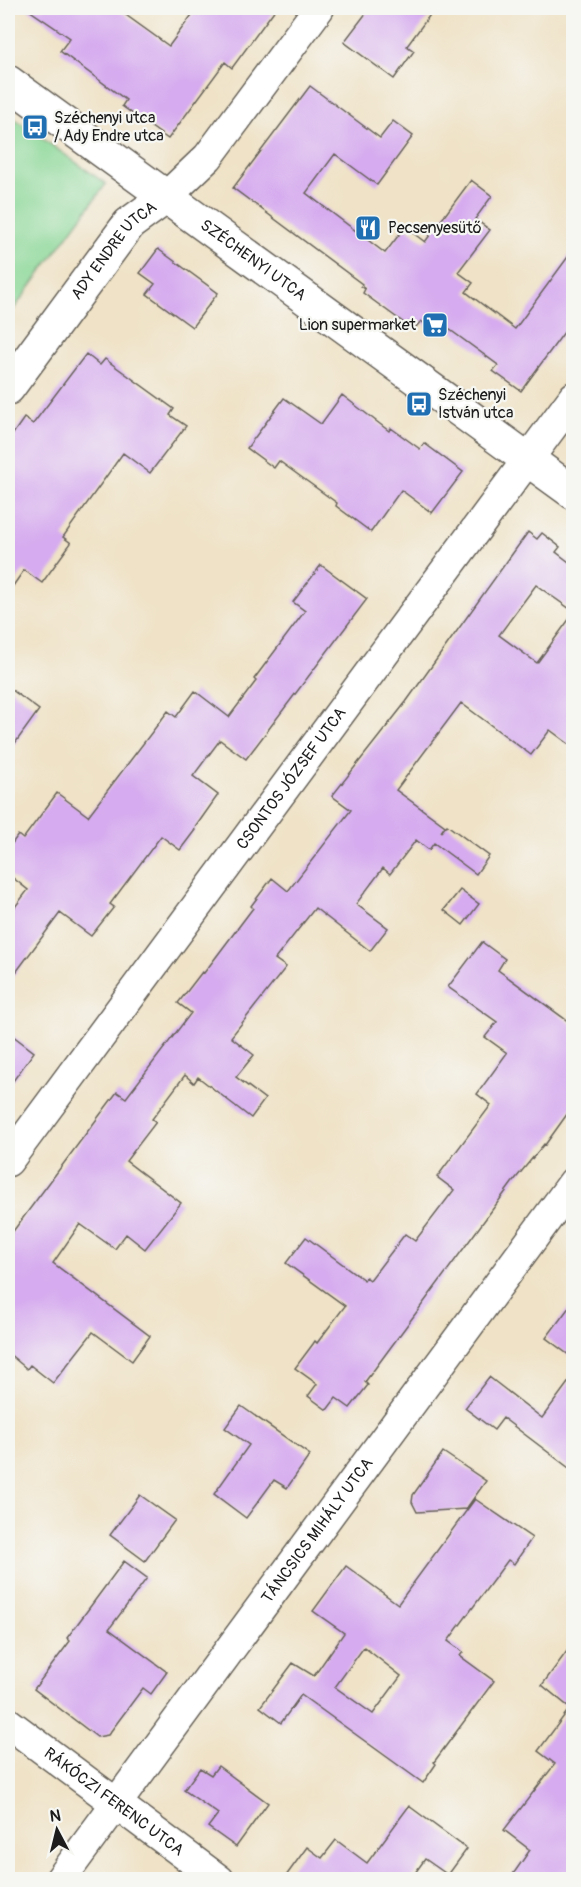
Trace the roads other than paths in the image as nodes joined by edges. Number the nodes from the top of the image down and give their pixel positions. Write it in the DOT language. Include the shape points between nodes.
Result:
graph roads {
  1 [pos="318,8"];
  2 [pos="8,82"];
  3 [pos="166,197"];
  4 [pos="8,388"];
  5 [pos="573,397"];
  6 [pos="528,459"];
  7 [pos="573,493"];
  8 [pos="8,1161"];
  9 [pos="573,1182"];
  10 [pos="8,1723"];
  11 [pos="116,1803"];
  12 [pos="60,1880"];
  13 [pos="219,1880"];
  1 -- 3 [label="street, ADY ENDRE UTCA" via="208,156"];
  2 -- 3 [label="street, SZÉCHENYI UTCA"];
  3 -- 4 [label="street, ADY ENDRE UTCA" via="129,224"];
  3 -- 6 [label="street, SZÉCHENYI UTCA"];
  5 -- 6 [label="street, CSONTOS JÓZSEF UTCA"];
  6 -- 7 [label="street, SZÉCHENYI UTCA"];
  6 -- 8 [label="street, CSONTOS JÓZSEF UTCA"];
  9 -- 11 [label="street, TÁNCSICS MIHÁLY UTCA"];
  10 -- 11 [label="street, RÁKÓCZI FERENC UTCA"];
  11 -- 12 [label="street, TÁNCSICS MIHÁLY UTCA"];
  11 -- 13 [label="street, RÁKÓCZI FERENC UTCA"];
}
